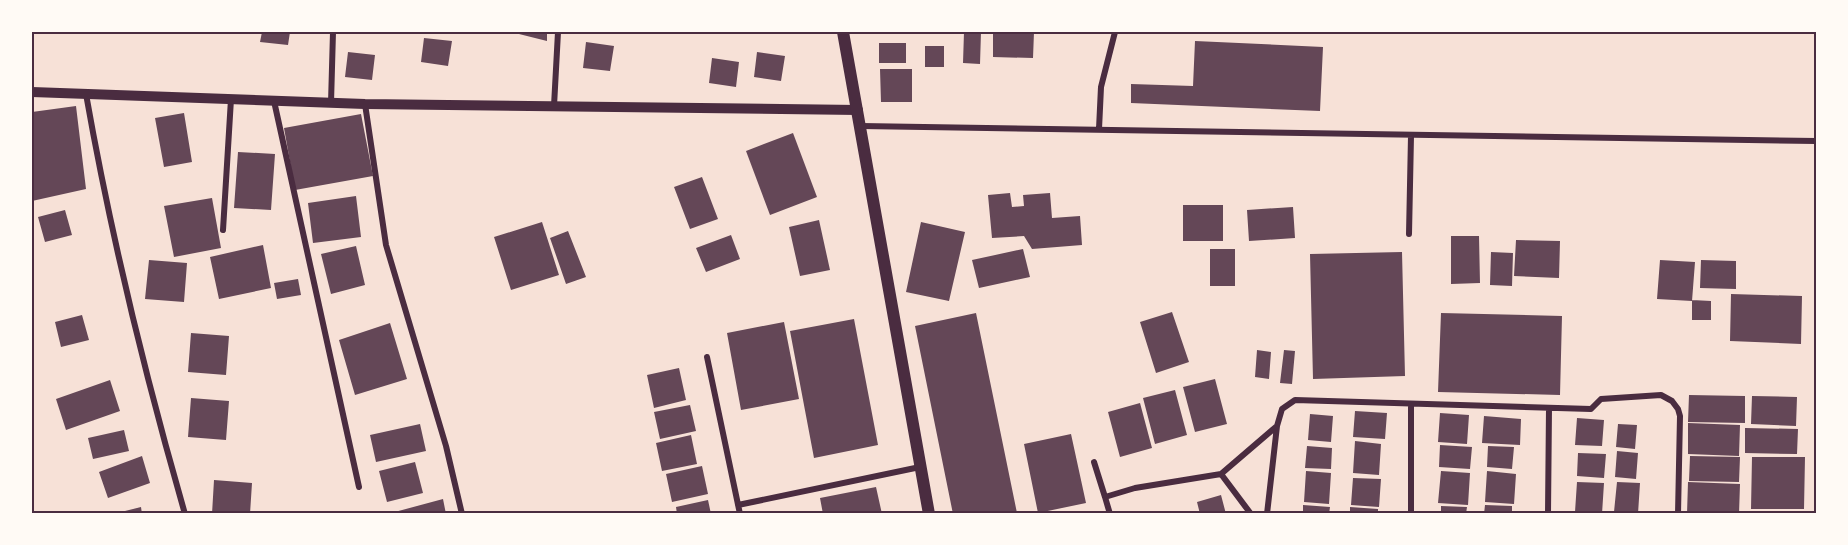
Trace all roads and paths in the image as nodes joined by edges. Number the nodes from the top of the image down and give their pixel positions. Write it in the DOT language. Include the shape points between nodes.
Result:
graph roads {
  1 [pos="333,32"];
  2 [pos="558,32"];
  3 [pos="843,32"];
  4 [pos="1115,32"];
  5 [pos="32,92"];
  6 [pos="86,94"];
  7 [pos="231,99"];
  8 [pos="274,101"];
  9 [pos="331,103"];
  10 [pos="365,104"];
  11 [pos="554,106"];
  12 [pos="858,110"];
  13 [pos="861,126"];
  14 [pos="1099,129"];
  15 [pos="1412,136"];
  16 [pos="1816,141"];
  17 [pos="223,230"];
  18 [pos="1409,234"];
  19 [pos="707,357"];
  20 [pos="1411,404"];
  21 [pos="1549,408"];
  22 [pos="1277,426"];
  23 [pos="1094,462"];
  24 [pos="921,467"];
  25 [pos="1221,474"];
  26 [pos="359,487"];
  27 [pos="1105,497"];
  28 [pos="738,505"];
  29 [pos="185,513"];
  30 [pos="462,513"];
  31 [pos="740,513"];
  32 [pos="929,513"];
  33 [pos="1110,513"];
  34 [pos="1251,513"];
  35 [pos="1267,513"];
  36 [pos="1411,513"];
  37 [pos="1548,513"];
  38 [pos="1678,513"];
  1 -- 9 [label="street"];
  2 -- 11 [label="street"];
  3 -- 12 [label="main road"];
  4 -- 14 [label="street" via="1101,87"];
  5 -- 6 [label="street"];
  6 -- 7 [label="street"];
  6 -- 29 [label="street" via="125,287"];
  7 -- 8 [label="street"];
  7 -- 17 [label="street"];
  8 -- 9 [label="street"];
  8 -- 26 [label="street"];
  9 -- 10 [label="street"];
  10 -- 11 [label="street"];
  10 -- 30 [label="street" via="386,245"];
  11 -- 12 [label="street"];
  12 -- 13 [label="main road"];
  13 -- 14 [label="street"];
  13 -- 24 [label="main road"];
  14 -- 15 [label="street"];
  15 -- 16 [label="street"];
  15 -- 18 [label="street"];
  19 -- 28 [label="street"];
  20 -- 21 [label="street"];
  20 -- 22 [label="street" via="1295,400 1282,409"];
  20 -- 36 [label="street"];
  21 -- 37 [label="street"];
  21 -- 38 [label="street" via="1591,409 1601,399 1661,395 1672,401 1680,416"];
  22 -- 25 [label="street"];
  22 -- 35 [label="street"];
  23 -- 27 [label="street"];
  24 -- 28 [label="street"];
  24 -- 32 [label="main road"];
  25 -- 27 [label="street"];
  25 -- 34 [label="street"];
  27 -- 33 [label="street"];
  28 -- 31 [label="street"];
}
